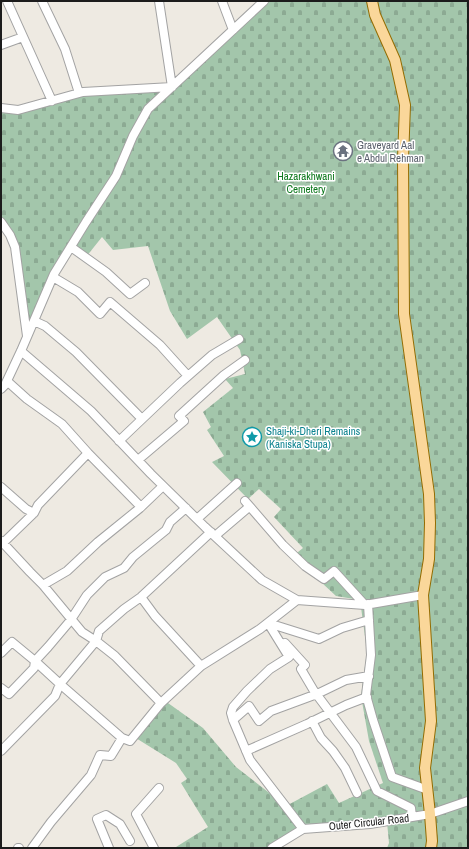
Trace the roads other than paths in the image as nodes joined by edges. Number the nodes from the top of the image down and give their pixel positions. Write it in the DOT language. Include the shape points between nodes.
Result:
graph roads {
  1 [pos="7,1"];
  2 [pos="42,1"];
  3 [pos="159,1"];
  4 [pos="222,1"];
  5 [pos="264,1"];
  6 [pos="372,1"];
  7 [pos="233,30"];
  8 [pos="23,37"];
  9 [pos="1,45"];
  10 [pos="172,87"];
  11 [pos="80,93"];
  12 [pos="52,100"];
  13 [pos="1,108"];
  14 [pos="1,222"];
  15 [pos="71,246"];
  16 [pos="53,277"];
  17 [pos="145,283"];
  18 [pos="34,321"];
  19 [pos="27,337"];
  20 [pos="239,339"];
  21 [pos="21,351"];
  22 [pos="245,360"];
  23 [pos="188,376"];
  24 [pos="7,381"];
  25 [pos="1,389"];
  26 [pos="142,419"];
  27 [pos="119,441"];
  28 [pos="88,453"];
  29 [pos="138,460"];
  30 [pos="237,484"];
  31 [pos="163,486"];
  32 [pos="1,487"];
  33 [pos="141,507"];
  34 [pos="186,508"];
  35 [pos="34,513"];
  36 [pos="197,519"];
  37 [pos="213,534"];
  38 [pos="2,542"];
  39 [pos="43,584"];
  40 [pos="423,595"];
  41 [pos="141,597"];
  42 [pos="297,600"];
  43 [pos="366,604"];
  44 [pos="71,619"];
  45 [pos="369,620"];
  46 [pos="268,623"];
  47 [pos="96,641"];
  48 [pos="1,653"];
  49 [pos="35,661"];
  50 [pos="201,666"];
  51 [pos="369,676"];
  52 [pos="60,684"];
  53 [pos="1,688"];
  54 [pos="317,694"];
  55 [pos="367,697"];
  56 [pos="161,703"];
  57 [pos="330,712"];
  58 [pos="233,720"];
  59 [pos="312,721"];
  60 [pos="122,738"];
  61 [pos="1,751"];
  62 [pos="246,752"];
  63 [pos="159,788"];
  64 [pos="428,790"];
  65 [pos="357,793"];
  66 [pos="468,801"];
  67 [pos="430,814"];
  68 [pos="412,817"];
  69 [pos="303,829"];
  70 [pos="130,842"];
  71 [pos="32,848"];
  72 [pos="109,848"];
  73 [pos="154,848"];
  74 [pos="272,848"];
  75 [pos="431,848"];
  1 -- 8 [label="street"];
  2 -- 11 [label="street" via="65,49"];
  3 -- 10 [label="street"];
  4 -- 7 [label="street"];
  5 -- 7 [label="street"];
  6 -- 40 [label="main road" via="375,15 395,60 405,105 404,314 428,487 430,523 429,559"];
  7 -- 10 [label="street"];
  8 -- 9 [label="street"];
  8 -- 12 [label="street"];
  10 -- 11 [label="street"];
  10 -- 15 [label="street" via="148,109 132,136 116,176"];
  11 -- 12 [label="street"];
  12 -- 13 [label="street" via="18,110"];
  14 -- 19 [label="street" via="15,247"];
  15 -- 16 [label="street"];
  15 -- 17 [label="street" via="130,294"];
  16 -- 18 [label="street"];
  16 -- 23 [label="street" via="78,292 100,314 110,302 160,345"];
  18 -- 19 [label="street"];
  18 -- 26 [label="street" via="45,326 76,352"];
  19 -- 21 [label="street"];
  20 -- 23 [label="street" via="212,355"];
  21 -- 24 [label="street"];
  21 -- 27 [label="street" via="90,411"];
  22 -- 29 [label="street" via="224,375 179,416 184,420"];
  23 -- 26 [label="street"];
  24 -- 25 [label="street"];
  24 -- 28 [label="street" via="62,424"];
  26 -- 27 [label="street"];
  27 -- 29 [label="street"];
  28 -- 33 [label="street"];
  28 -- 35 [label="street"];
  29 -- 31 [label="street"];
  30 -- 36 [label="street"];
  31 -- 33 [label="street"];
  31 -- 34 [label="street"];
  32 -- 35 [label="street"];
  33 -- 39 [label="street" via="66,571"];
  34 -- 36 [label="street"];
  34 -- 44 [label="street" via="124,568 105,577 87,595"];
  35 -- 38 [label="street"];
  36 -- 37 [label="street"];
  37 -- 41 [label="street"];
  37 -- 42 [label="street" via="262,580"];
  37 -- 43 [label="street" via="247,504 304,566 324,579 334,571"];
  38 -- 39 [label="street"];
  39 -- 44 [label="street"];
  40 -- 43 [label="street"];
  40 -- 64 [label="main road" via="432,721 425,768"];
  41 -- 47 [label="street" via="99,631"];
  41 -- 50 [label="street"];
  42 -- 43 [label="street"];
  42 -- 46 [label="street"];
  43 -- 45 [label="street"];
  44 -- 47 [label="street" via="82,632"];
  44 -- 49 [label="street"];
  45 -- 46 [label="street" via="342,628 319,639"];
  45 -- 51 [label="street"];
  46 -- 50 [label="street"];
  46 -- 54 [label="street" via="305,665 302,669"];
  46 -- 58 [label="street" via="289,657 270,669 247,691 233,707"];
  47 -- 52 [label="street"];
  47 -- 56 [label="street" via="115,656"];
  48 -- 49 [label="street" via="12,642"];
  49 -- 52 [label="street"];
  49 -- 53 [label="street" via="34,668 8,694"];
  50 -- 56 [label="street"];
  51 -- 54 [label="street" via="346,680"];
  51 -- 55 [label="street"];
  52 -- 60 [label="street"];
  52 -- 61 [label="street" via="56,696"];
  54 -- 57 [label="street"];
  54 -- 58 [label="street" via="271,711 259,721 249,706"];
  55 -- 57 [label="street"];
  55 -- 64 [label="street" via="392,777"];
  56 -- 60 [label="street" via="130,741"];
  57 -- 59 [label="street"];
  57 -- 68 [label="street" via="356,747 377,791 411,808"];
  58 -- 62 [label="street"];
  59 -- 62 [label="street"];
  59 -- 65 [label="street" via="321,738 345,768"];
  60 -- 71 [label="street" via="111,756 100,755 92,775"];
  62 -- 69 [label="street"];
  63 -- 73 [label="street" via="136,814"];
  64 -- 67 [label="main road"];
  66 -- 67 [label="street, Outer Circular Road"];
  67 -- 68 [label="street, Outer Circular Road"];
  67 -- 75 [label="main road"];
  68 -- 69 [label="street, Outer Circular Road" via="370,824"];
  69 -- 74 [label="street, Outer Circular Road"];
  70 -- 72 [label="street" via="120,824 106,815 97,819"];
}
